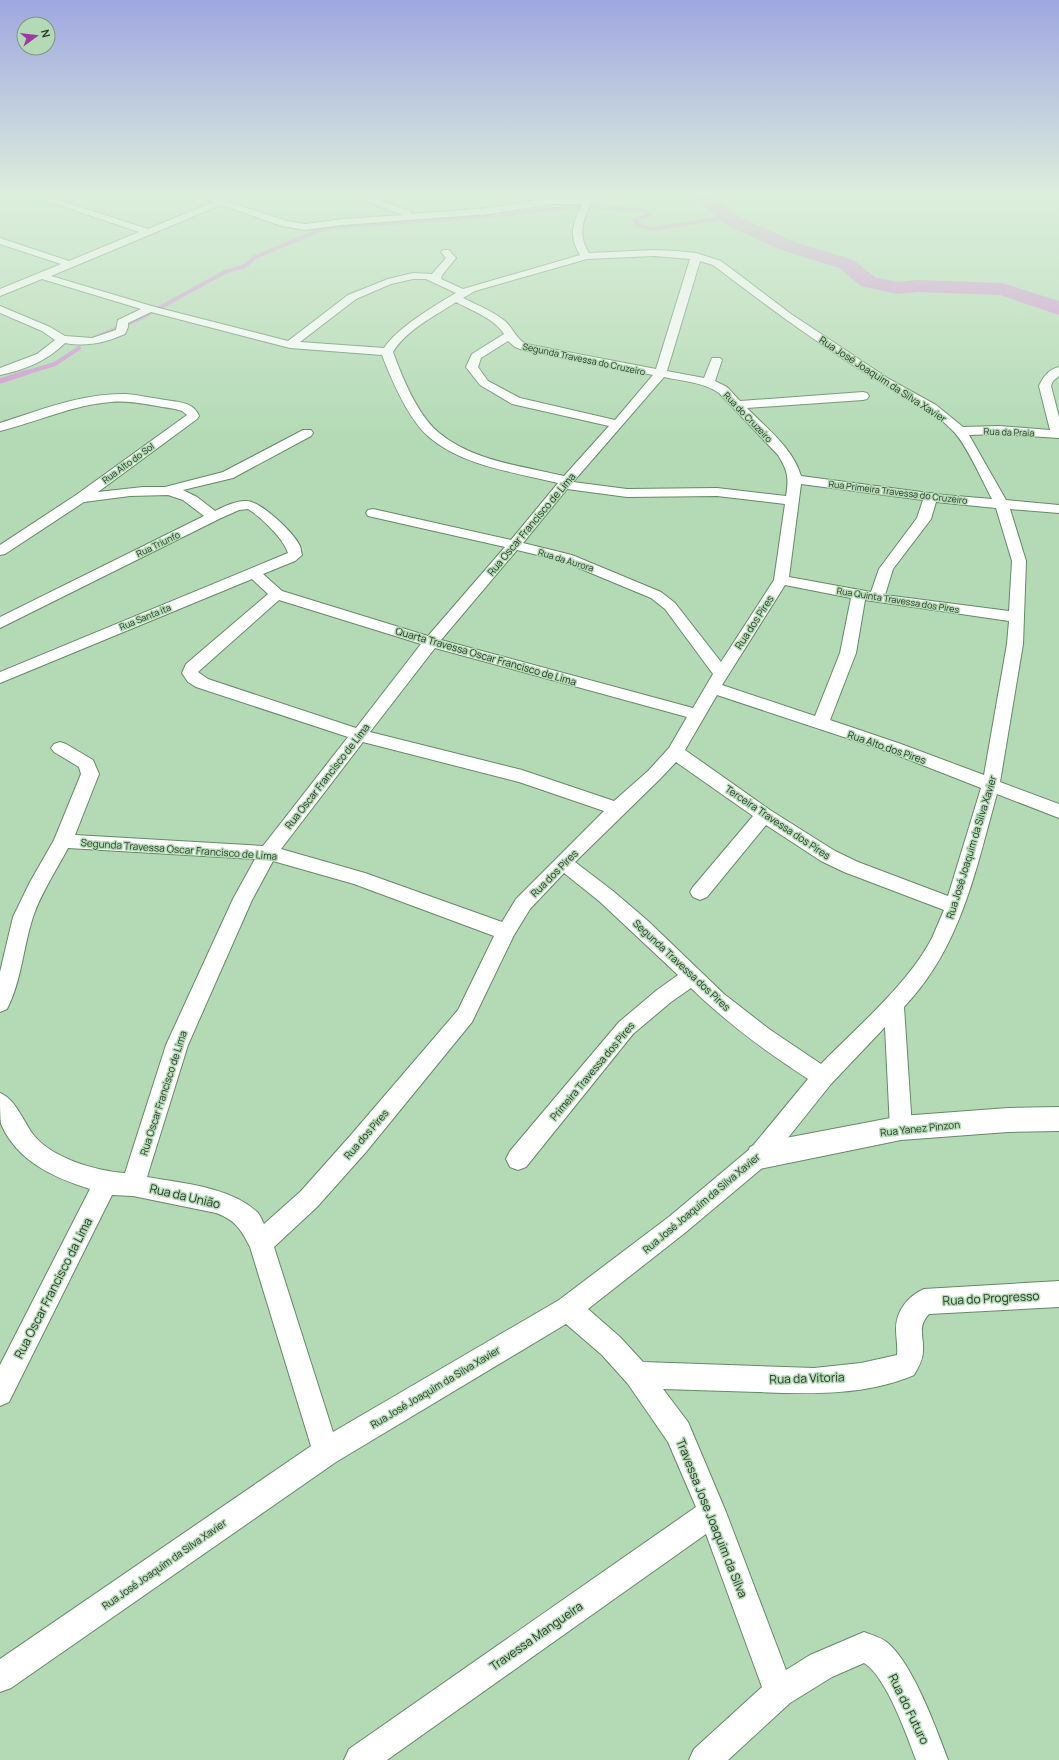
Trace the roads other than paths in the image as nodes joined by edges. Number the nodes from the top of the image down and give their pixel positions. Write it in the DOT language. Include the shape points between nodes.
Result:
graph roads {
  1 [pos="39,277"];
  2 [pos="46,277"];
  3 [pos="408,277"];
  4 [pos="430,277"];
  5 [pos="511,277"];
  6 [pos="690,277"];
  7 [pos="736,277"];
  8 [pos="436,280"];
  9 [pos="0,293"];
  10 [pos="459,295"];
  11 [pos="0,309"];
  12 [pos="154,310"];
  13 [pos="510,335"];
  14 [pos="62,339"];
  15 [pos="290,345"];
  16 [pos="387,352"];
  17 [pos="716,360"];
  18 [pos="1059,370"];
  19 [pos="0,372"];
  20 [pos="660,374"];
  21 [pos="708,383"];
  22 [pos="863,396"];
  23 [pos="737,405"];
  24 [pos="617,424"];
  25 [pos="0,426"];
  26 [pos="960,431"];
  27 [pos="307,433"];
  28 [pos="1058,434"];
  29 [pos="795,479"];
  30 [pos="565,483"];
  31 [pos="165,491"];
  32 [pos="931,497"];
  33 [pos="80,498"];
  34 [pos="792,501"];
  35 [pos="1002,505"];
  36 [pos="1059,509"];
  37 [pos="373,513"];
  38 [pos="214,516"];
  39 [pos="514,545"];
  40 [pos="0,551"];
  41 [pos="290,558"];
  42 [pos="254,573"];
  43 [pos="782,580"];
  44 [pos="278,594"];
  45 [pos="858,594"];
  46 [pos="877,598"];
  47 [pos="1016,617"];
  48 [pos="0,623"];
  49 [pos="431,642"];
  50 [pos="0,678"];
  51 [pos="717,681"];
  52 [pos="696,714"];
  53 [pos="820,724"];
  54 [pos="359,735"];
  55 [pos="60,748"];
  56 [pos="675,752"];
  57 [pos="991,784"];
  58 [pos="616,810"];
  59 [pos="1059,811"];
  60 [pos="764,814"];
  61 [pos="63,841"];
  62 [pos="268,853"];
  63 [pos="564,863"];
  64 [pos="700,892"];
  65 [pos="955,906"];
  66 [pos="506,932"];
  67 [pos="692,977"];
  68 [pos="0,1003"];
  69 [pos="893,1006"];
  70 [pos="823,1077"];
  71 [pos="0,1103"];
  72 [pos="1059,1119"];
  73 [pos="901,1128"];
  74 [pos="759,1156"];
  75 [pos="518,1159"];
  76 [pos="106,1183"];
  77 [pos="133,1185"];
  78 [pos="261,1243"];
  79 [pos="1059,1294"];
  80 [pos="924,1302"];
  81 [pos="568,1309"];
  82 [pos="637,1375"];
  83 [pos="0,1393"];
  84 [pos="326,1452"];
  85 [pos="712,1512"];
  86 [pos="0,1677"];
  87 [pos="779,1692"];
  88 [pos="360,1760"];
  89 [pos="705,1760"];
  90 [pos="932,1760"];
  1 -- 9 [label="street"];
  2 -- 12 [label="street"];
  3 -- 15 [label="street, Segunda Travessa do Cruzeiro" via="352,297"];
  4 -- 8 [label="street, Segunda Travessa do Cruzeiro"];
  5 -- 10 [label="street, Rua José Joaquim da Silva Xavier"];
  6 -- 20 [label="street, Rua Oscar Francisco de Lima"];
  7 -- 26 [label="street, Rua José Joaquim da Silva Xavier" via="787,316 885,381 932,408"];
  8 -- 10 [label="street, Segunda Travessa do Cruzeiro"];
  10 -- 13 [label="street, Segunda Travessa do Cruzeiro" via="497,320"];
  10 -- 16 [label="street, Rua José Joaquim da Silva Xavier" via="409,329"];
  11 -- 14 [label="street" via="46,329"];
  12 -- 14 [label="street" via="126,319 121,332 95,342 82,343"];
  12 -- 15 [label="street"];
  13 -- 20 [label="street, Segunda Travessa do Cruzeiro" via="513,342 523,347"];
  13 -- 24 [label="street" via="476,356 472,367 484,383 516,401"];
  14 -- 19 [label="street" via="46,354 35,360"];
  15 -- 16 [label="street"];
  16 -- 30 [label="street" via="392,367 422,420 432,433 444,442 476,458"];
  17 -- 21 [label="street"];
  18 -- 28 [label="street" via="1044,386"];
  20 -- 21 [label="street, Rua do Cruzeiro"];
  20 -- 24 [label="street, Rua Oscar Francisco de Lima"];
  21 -- 23 [label="street, Rua do Cruzeiro" via="723,390"];
  22 -- 23 [label="street"];
  23 -- 29 [label="street, Rua do Cruzeiro" via="782,453 791,465"];
  24 -- 30 [label="street, Rua Oscar Francisco de Lima"];
  25 -- 33 [label="street, Rua Alto do Sol" via="108,398 125,398 189,409 192,412 193,416"];
  26 -- 28 [label="street, Rua da Praia" via="999,430"];
  26 -- 35 [label="street, Rua José Joaquim da Silva Xavier"];
  27 -- 31 [label="street" via="244,468"];
  29 -- 32 [label="street, Rua Primeira Travessa do Cruzeiro"];
  29 -- 34 [label="street, Rua dos Pires"];
  30 -- 34 [label="street" via="627,493 717,492"];
  30 -- 39 [label="street, Rua Oscar Francisco de Lima"];
  31 -- 33 [label="street"];
  31 -- 38 [label="street" via="186,496"];
  32 -- 35 [label="street, Rua Primeira Travessa do Cruzeiro"];
  32 -- 46 [label="street" via="924,519 886,569"];
  33 -- 40 [label="street, Rua Alto do Sol"];
  34 -- 43 [label="street, Rua dos Pires"];
  35 -- 36 [label="street, Rua Primeira Travessa do Cruzeiro"];
  35 -- 47 [label="street, Rua José Joaquim da Silva Xavier" via="1019,561"];
  37 -- 39 [label="street, Rua da Aurora"];
  38 -- 41 [label="street, Rua Triunfo" via="240,506 256,507 293,546 295,555"];
  38 -- 48 [label="street, Rua Triunfo"];
  39 -- 49 [label="street, Rua Oscar Francisco de Lima"];
  39 -- 51 [label="street, Rua da Aurora" via="580,563 656,595 670,606"];
  41 -- 42 [label="street, Rua Santa ita"];
  42 -- 44 [label="street"];
  42 -- 50 [label="street, Rua Santa ita"];
  43 -- 45 [label="street, Rua Quinta Travessa dos Pires"];
  43 -- 51 [label="street, Rua dos Pires"];
  44 -- 49 [label="street, Quarta Travessa Oscar Francisco de Lima"];
  44 -- 54 [label="street" via="192,668 190,673 202,683"];
  45 -- 46 [label="street, Rua Quinta Travessa dos Pires"];
  45 -- 53 [label="street" via="848,652"];
  46 -- 47 [label="street, Rua Quinta Travessa dos Pires"];
  47 -- 57 [label="street, Rua José Joaquim da Silva Xavier" via="1015,644"];
  49 -- 52 [label="street, Quarta Travessa Oscar Francisco de Lima"];
  49 -- 54 [label="street, Rua Oscar Francisco de Lima"];
  51 -- 52 [label="street, Rua dos Pires"];
  51 -- 53 [label="street, Rua Alto dos Pires"];
  52 -- 56 [label="street, Rua dos Pires"];
  53 -- 57 [label="street, Rua Alto dos Pires" via="895,748"];
  54 -- 58 [label="street" via="522,776"];
  54 -- 62 [label="street, Rua Oscar Francisco de Lima"];
  55 -- 61 [label="street" via="87,764 90,774"];
  56 -- 58 [label="street, Rua dos Pires"];
  56 -- 60 [label="street, Terceira Travessa dos Pires"];
  57 -- 59 [label="street, Rua Alto dos Pires"];
  57 -- 65 [label="street, Rua José Joaquim da Silva Xavier"];
  58 -- 63 [label="street, Rua dos Pires"];
  60 -- 64 [label="street"];
  60 -- 65 [label="street, Terceira Travessa dos Pires" via="828,856"];
  61 -- 62 [label="street, Segunda Travessa Oscar Francisco de Lima"];
  61 -- 68 [label="street" via="28,907 18,936 10,976"];
  62 -- 66 [label="street, Segunda Travessa Oscar Francisco de Lima" via="395,890"];
  62 -- 77 [label="street, Rua Oscar Francisco de Lima" via="243,899 177,1046"];
  63 -- 66 [label="street, Rua dos Pires" via="523,904"];
  63 -- 67 [label="street, Segunda Travessa dos Pires" via="641,927"];
  65 -- 69 [label="street, Rua José Joaquim da Silva Xavier" via="940,942 921,972"];
  66 -- 78 [label="street, Rua dos Pires" via="464,1016 431,1058 308,1199"];
  67 -- 70 [label="street, Segunda Travessa dos Pires" via="761,1036"];
  67 -- 75 [label="street, Primeira Travessa dos Pires" via="664,996 626,1028"];
  69 -- 70 [label="street, Rua José Joaquim da Silva Xavier"];
  69 -- 73 [label="street" via="899,1057"];
  70 -- 74 [label="street, Rua José Joaquim da Silva Xavier"];
  71 -- 76 [label="street, Rua da União" via="25,1142 45,1159 70,1172"];
  72 -- 73 [label="street, Rua Yanez Pinzon"];
  73 -- 74 [label="street, Rua Yanez Pinzon"];
  74 -- 81 [label="street, Rua José Joaquim da Silva Xavier" via="678,1224"];
  76 -- 77 [label="street, Rua da União"];
  76 -- 83 [label="street, Rua Oscar Francisco da Lima"];
  77 -- 78 [label="street, Rua da União" via="216,1202 233,1208 249,1220"];
  78 -- 84 [label="street, Rua da União"];
  79 -- 80 [label="street, Rua do Progresso"];
  80 -- 82 [label="street, Rua da Vitoria" via="911,1314 910,1356 905,1366 861,1376 814,1381"];
  81 -- 82 [label="street, Travessa Jose Joaquim da Silva" via="611,1346"];
  81 -- 84 [label="street, Rua José Joaquim da Silva Xavier"];
  82 -- 85 [label="street, Travessa Jose Joaquim da Silva" via="678,1432"];
  84 -- 86 [label="street, Rua José Joaquim da Silva Xavier"];
  85 -- 87 [label="street, Travessa Jose Joaquim da Silva"];
  85 -- 88 [label="street, Travessa Mangueira"];
  87 -- 89 [label="street, Rua do Futuro"];
  87 -- 90 [label="street, Rua do Futuro" via="821,1666 864,1647 877,1653 894,1676"];
}
